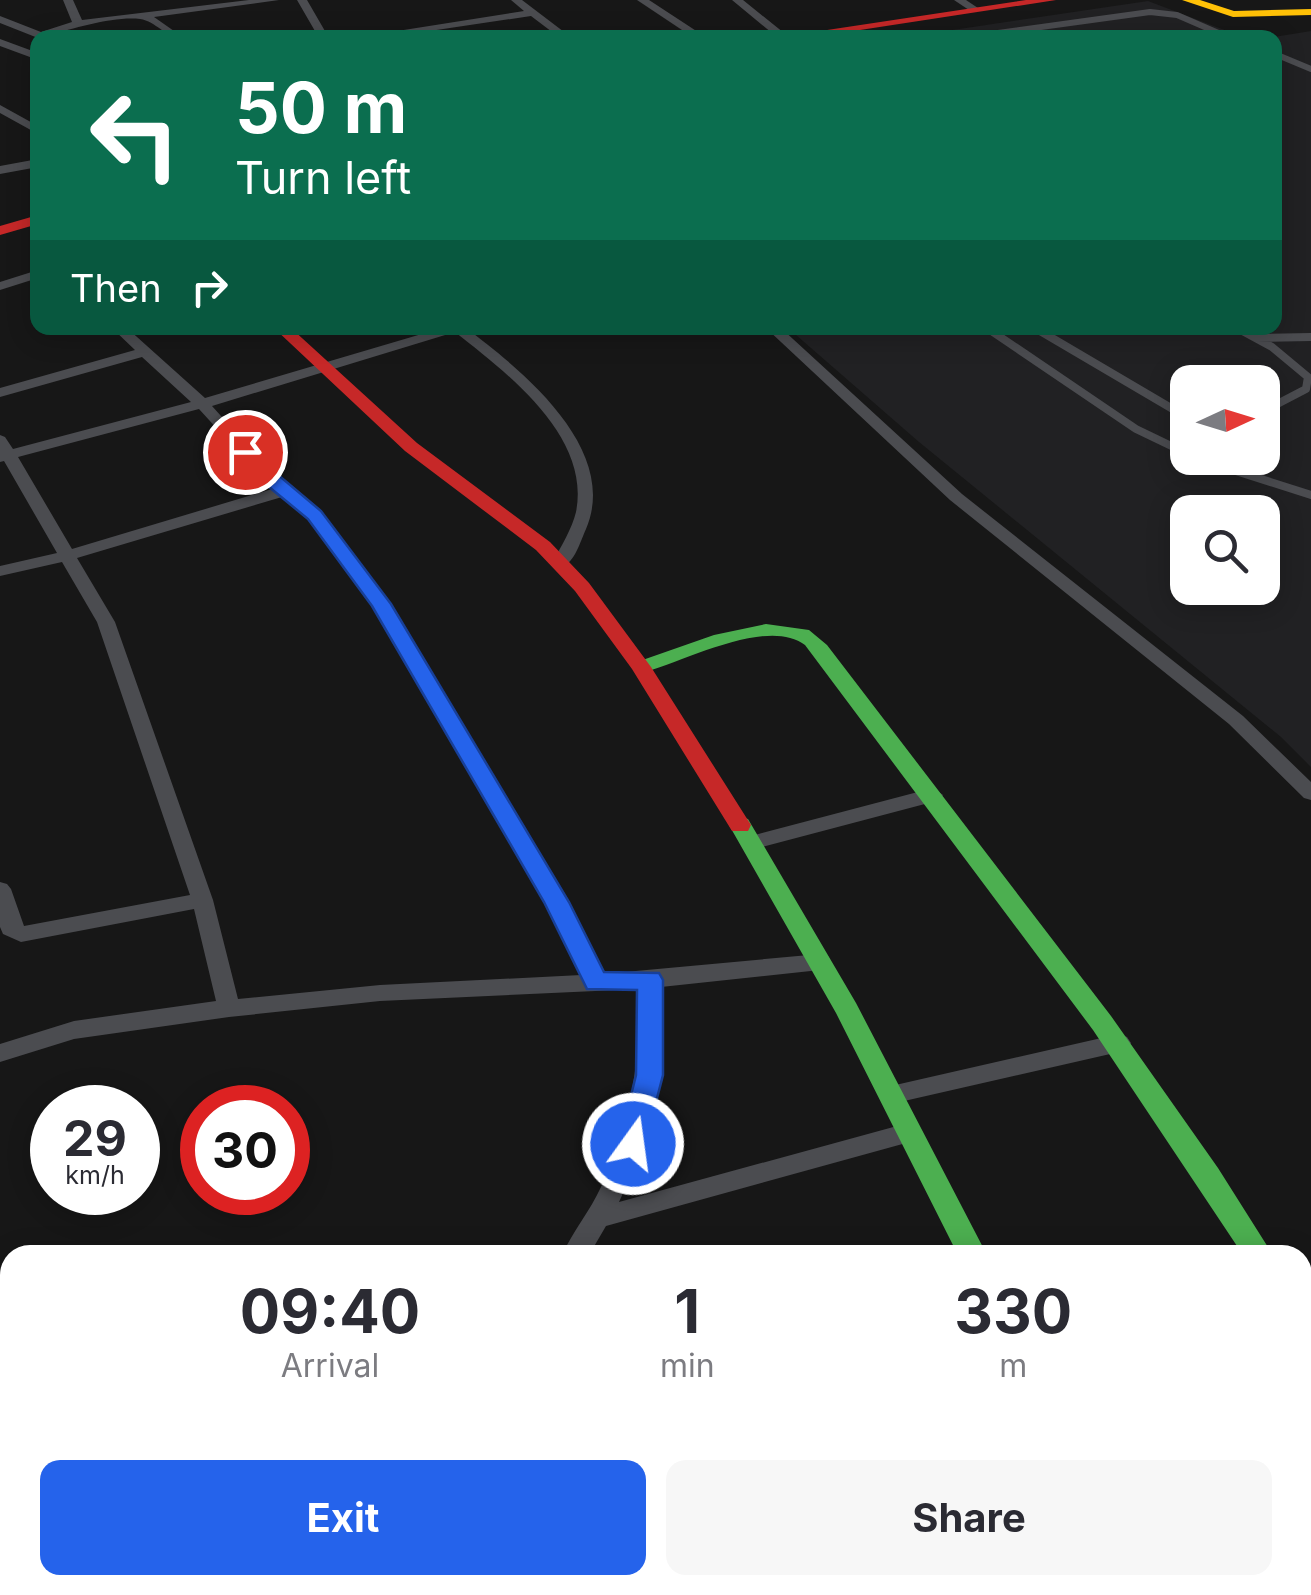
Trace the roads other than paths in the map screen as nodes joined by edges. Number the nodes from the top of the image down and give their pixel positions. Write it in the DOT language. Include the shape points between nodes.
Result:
graph roads {
  1 [pos="68,0"];
  2 [pos="274,0"];
  3 [pos="302,0"];
  4 [pos="516,0"];
  5 [pos="642,0"];
  6 [pos="737,0"];
  7 [pos="1050,0"];
  8 [pos="1188,0"];
  9 [pos="211,4"];
  10 [pos="967,5"];
  11 [pos="1311,12"];
  12 [pos="530,13"];
  13 [pos="145,16"];
  14 [pos="0,19"];
  15 [pos="78,24"];
  16 [pos="61,30"];
  17 [pos="166,30"];
  18 [pos="319,30"];
  19 [pos="413,30"];
  20 [pos="555,30"];
  21 [pos="689,30"];
  22 [pos="773,30"];
  23 [pos="822,30"];
  24 [pos="1019,30"];
  25 [pos="1212,30"];
  26 [pos="30,31"];
  27 [pos="0,42"];
  28 [pos="30,54"];
  29 [pos="1282,57"];
  30 [pos="1311,69"];
  31 [pos="0,108"];
  32 [pos="30,126"];
  33 [pos="30,164"];
  34 [pos="0,170"];
  35 [pos="30,221"];
  36 [pos="0,232"];
  37 [pos="30,277"];
  38 [pos="0,286"];
  39 [pos="126,335"];
  40 [pos="290,335"];
  41 [pos="433,335"];
  42 [pos="464,335"];
  43 [pos="781,335"];
  44 [pos="996,335"];
  45 [pos="1047,335"];
  46 [pos="1251,335"];
  47 [pos="1311,337"];
  48 [pos="1256,338"];
  49 [pos="143,352"];
  50 [pos="329,367"];
  51 [pos="0,393"];
  52 [pos="1280,403"];
  53 [pos="202,404"];
  54 [pos="1170,407"];
  55 [pos="1170,445"];
  56 [pos="3,450"];
  57 [pos="1248,475"];
  58 [pos="284,491"];
  59 [pos="1311,495"];
  60 [pos="69,555"];
  61 [pos="562,562"];
  62 [pos="0,571"];
  63 [pos="641,667"];
  64 [pos="1311,794"];
  65 [pos="933,795"];
  66 [pos="751,842"];
  67 [pos="0,889"];
  68 [pos="202,900"];
  69 [pos="820,962"];
  70 [pos="650,980"];
  71 [pos="596,982"];
  72 [pos="230,1008"];
  73 [pos="1119,1043"];
  74 [pos="0,1052"];
  75 [pos="891,1095"];
  76 [pos="908,1134"];
  77 [pos="602,1216"];
  78 [pos="582,1245"];
  79 [pos="968,1245"];
  80 [pos="1253,1245"];
  1 -- 15 [label="street"];
  2 -- 9 [label="street"];
  3 -- 18 [label="street"];
  4 -- 12 [label="street"];
  5 -- 21 [label="street"];
  6 -- 22 [label="street"];
  7 -- 10 [label="street"];
  8 -- 11 [label="street" via="1248,17"];
  9 -- 13 [label="street"];
  10 -- 23 [label="street"];
  12 -- 19 [label="street"];
  12 -- 20 [label="street"];
  13 -- 15 [label="street"];
  13 -- 17 [label="street"];
  14 -- 26 [label="street"];
  15 -- 16 [label="street"];
  24 -- 25 [label="lane" via="1150,12"];
  27 -- 28 [label="street"];
  29 -- 30 [label="lane"];
  31 -- 32 [label="street"];
  33 -- 34 [label="street"];
  35 -- 36 [label="street"];
  37 -- 38 [label="street"];
  39 -- 49 [label="street"];
  40 -- 50 [label="street"];
  41 -- 50 [label="street"];
  42 -- 61 [label="street" via="538,396 565,432 586,500"];
  43 -- 64 [label="street" via="956,497 1236,720"];
  44 -- 55 [label="lane"];
  45 -- 54 [label="lane"];
  46 -- 48 [label="lane"];
  47 -- 48 [label="lane"];
  48 -- 52 [label="lane" via="1308,378 1306,389"];
  49 -- 51 [label="street"];
  49 -- 53 [label="street"];
  50 -- 53 [label="street"];
  50 -- 61 [label="street" via="411,447"];
  53 -- 56 [label="street"];
  53 -- 58 [label="street"];
  56 -- 60 [label="street"];
  57 -- 59 [label="lane"];
  58 -- 60 [label="street"];
  58 -- 71 [label="street" via="315,515 381,604"];
  60 -- 62 [label="street"];
  60 -- 68 [label="street" via="106,622"];
  61 -- 63 [label="street"];
  63 -- 65 [label="street" via="753,634 803,635 835,666"];
  63 -- 66 [label="street"];
  65 -- 66 [label="street"];
  65 -- 73 [label="street"];
  66 -- 69 [label="street"];
  67 -- 68 [label="street" via="10,928 21,934"];
  68 -- 72 [label="street"];
  69 -- 70 [label="street"];
  69 -- 75 [label="street"];
  70 -- 71 [label="street"];
  70 -- 77 [label="street" via="652,1044 641,1120"];
  71 -- 72 [label="street"];
  72 -- 74 [label="street" via="74,1030"];
  73 -- 75 [label="street"];
  73 -- 80 [label="street"];
  75 -- 76 [label="street"];
  76 -- 77 [label="street"];
  76 -- 79 [label="street"];
  77 -- 78 [label="street"];
}
